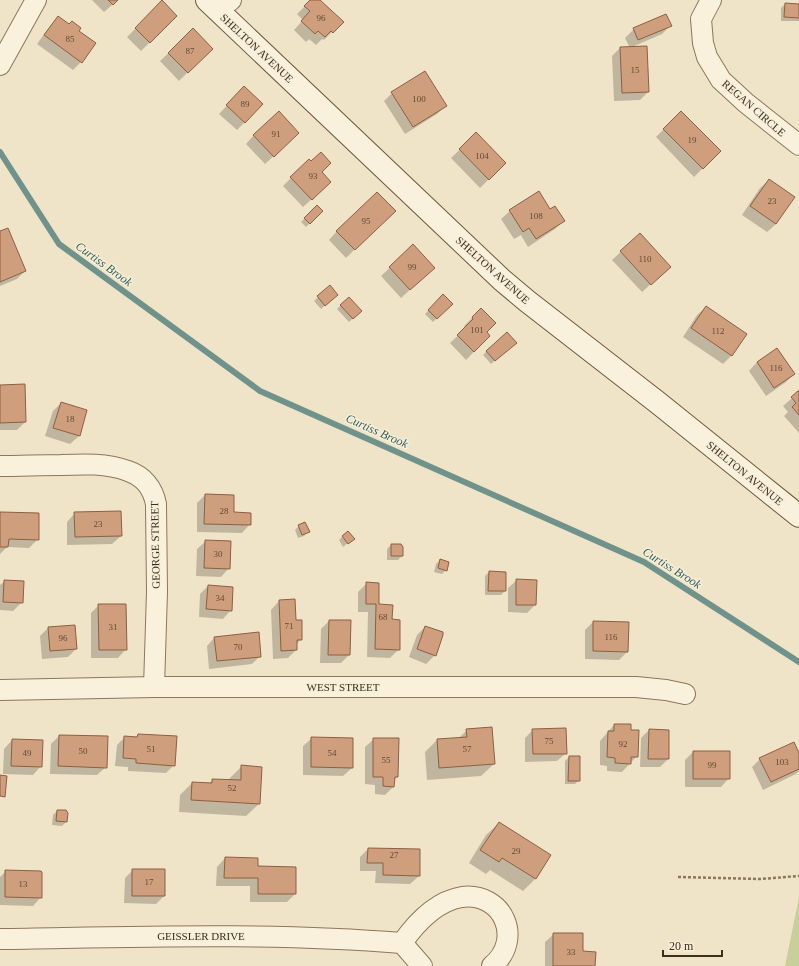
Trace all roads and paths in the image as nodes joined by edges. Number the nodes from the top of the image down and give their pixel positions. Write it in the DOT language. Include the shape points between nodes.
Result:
graph roads {
  1 [pos="36,0"];
  2 [pos="711,0"];
  3 [pos="218,3"];
  4 [pos="0,65"];
  5 [pos="799,145"];
  6 [pos="0,466"];
  7 [pos="799,516"];
  8 [pos="154,687"];
  9 [pos="0,690"];
  10 [pos="685,694"];
  11 [pos="799,876"];
  12 [pos="678,877"];
  13 [pos="0,939"];
  14 [pos="402,943"];
  15 [pos="422,966"];
  16 [pos="492,966"];
  1 -- 4 [label="street"];
  2 -- 5 [label="street, REGAN CIRCLE" via="701,19 706,57 721,80"];
  3 -- 7 [label="main road, SHELTON AVENUE" via="473,253 522,297"];
  6 -- 8 [label="street, GEORGE STREET" via="109,466 128,470 150,487 156,504"];
  8 -- 9 [label="street, WEST STREET"];
  8 -- 10 [label="street, WEST STREET" via="636,687"];
  11 -- 12 [label="path" via="760,879"];
  13 -- 14 [label="street, GEISSLER DRIVE" via="196,936 344,938"];
  14 -- 15 [label="street"];
  14 -- 16 [label="street" via="411,930 434,909 461,898 475,898 498,908 504,916 508,930 503,953"];
}
